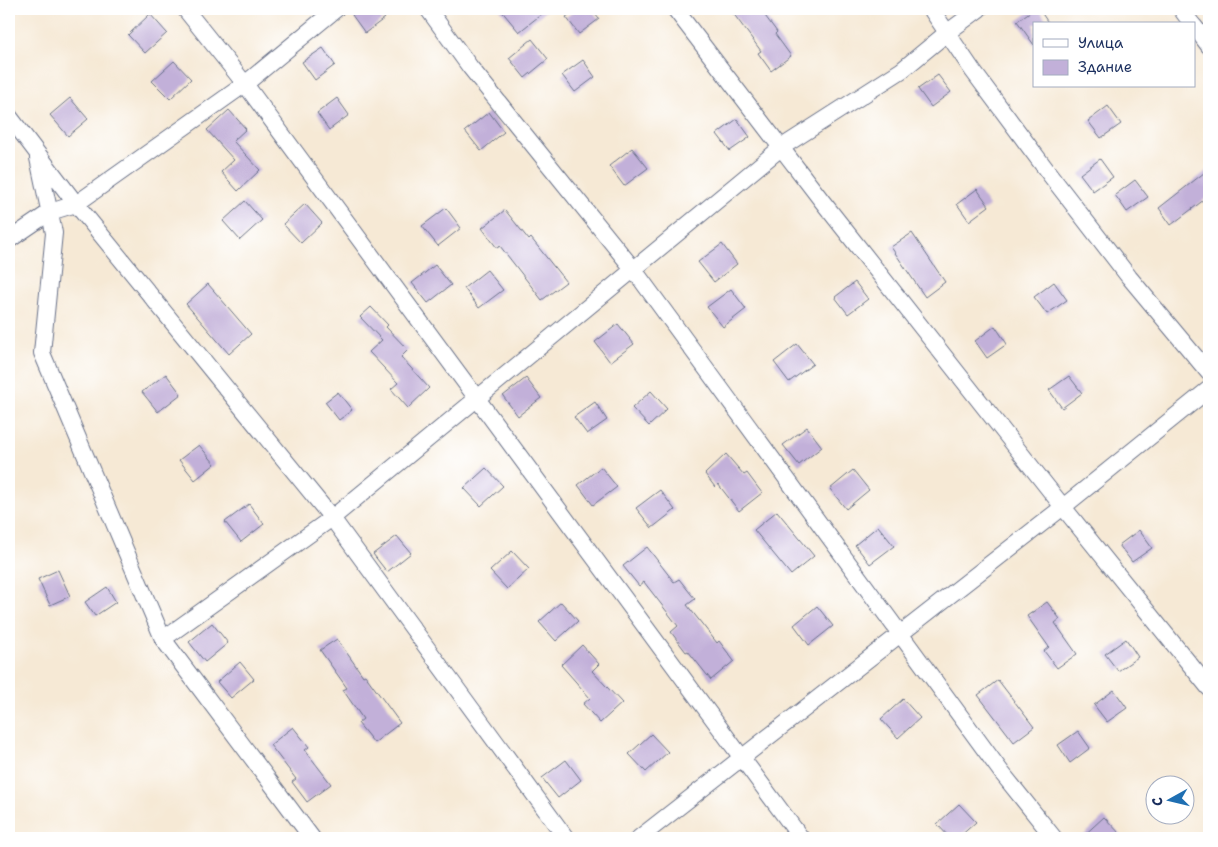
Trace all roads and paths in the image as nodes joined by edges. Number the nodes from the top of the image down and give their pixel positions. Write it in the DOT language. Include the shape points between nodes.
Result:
graph roads {
  1 [pos="186,9"];
  2 [pos="336,9"];
  3 [pos="428,9"];
  4 [pos="675,9"];
  5 [pos="931,9"];
  6 [pos="979,9"];
  7 [pos="1181,9"];
  8 [pos="1191,22"];
  9 [pos="1196,29"];
  10 [pos="948,32"];
  11 [pos="1209,46"];
  12 [pos="245,84"];
  13 [pos="9,116"];
  14 [pos="782,148"];
  15 [pos="37,154"];
  16 [pos="76,204"];
  17 [pos="50,212"];
  18 [pos="9,240"];
  19 [pos="634,270"];
  20 [pos="1209,372"];
  21 [pos="1209,389"];
  22 [pos="477,398"];
  23 [pos="1063,507"];
  24 [pos="332,518"];
  25 [pos="900,634"];
  26 [pos="163,639"];
  27 [pos="1209,688"];
  28 [pos="742,758"];
  29 [pos="312,838"];
  30 [pos="566,838"];
  31 [pos="639,838"];
  32 [pos="801,838"];
  33 [pos="1054,838"];
  1 -- 12 [label="street"];
  2 -- 12 [label="street"];
  3 -- 19 [label="street" via="470,67"];
  4 -- 14 [label="street"];
  5 -- 10 [label="street"];
  6 -- 10 [label="street"];
  7 -- 8 [label="street"];
  9 -- 11 [label="street"];
  10 -- 14 [label="street" via="902,70"];
  10 -- 20 [label="street" via="1051,176 1129,277"];
  12 -- 16 [label="street"];
  12 -- 22 [label="street"];
  13 -- 15 [label="street"];
  14 -- 19 [label="street"];
  14 -- 23 [label="street"];
  15 -- 16 [label="street"];
  15 -- 17 [label="street"];
  16 -- 17 [label="street"];
  16 -- 24 [label="street"];
  17 -- 18 [label="street"];
  17 -- 26 [label="street" via="54,233 42,353"];
  19 -- 22 [label="street"];
  19 -- 25 [label="street"];
  21 -- 23 [label="street"];
  22 -- 24 [label="street"];
  22 -- 28 [label="street"];
  23 -- 25 [label="street"];
  23 -- 27 [label="street"];
  24 -- 26 [label="street"];
  24 -- 30 [label="street"];
  25 -- 28 [label="street"];
  25 -- 33 [label="street"];
  26 -- 29 [label="street"];
  28 -- 31 [label="street"];
  28 -- 32 [label="street"];
}
